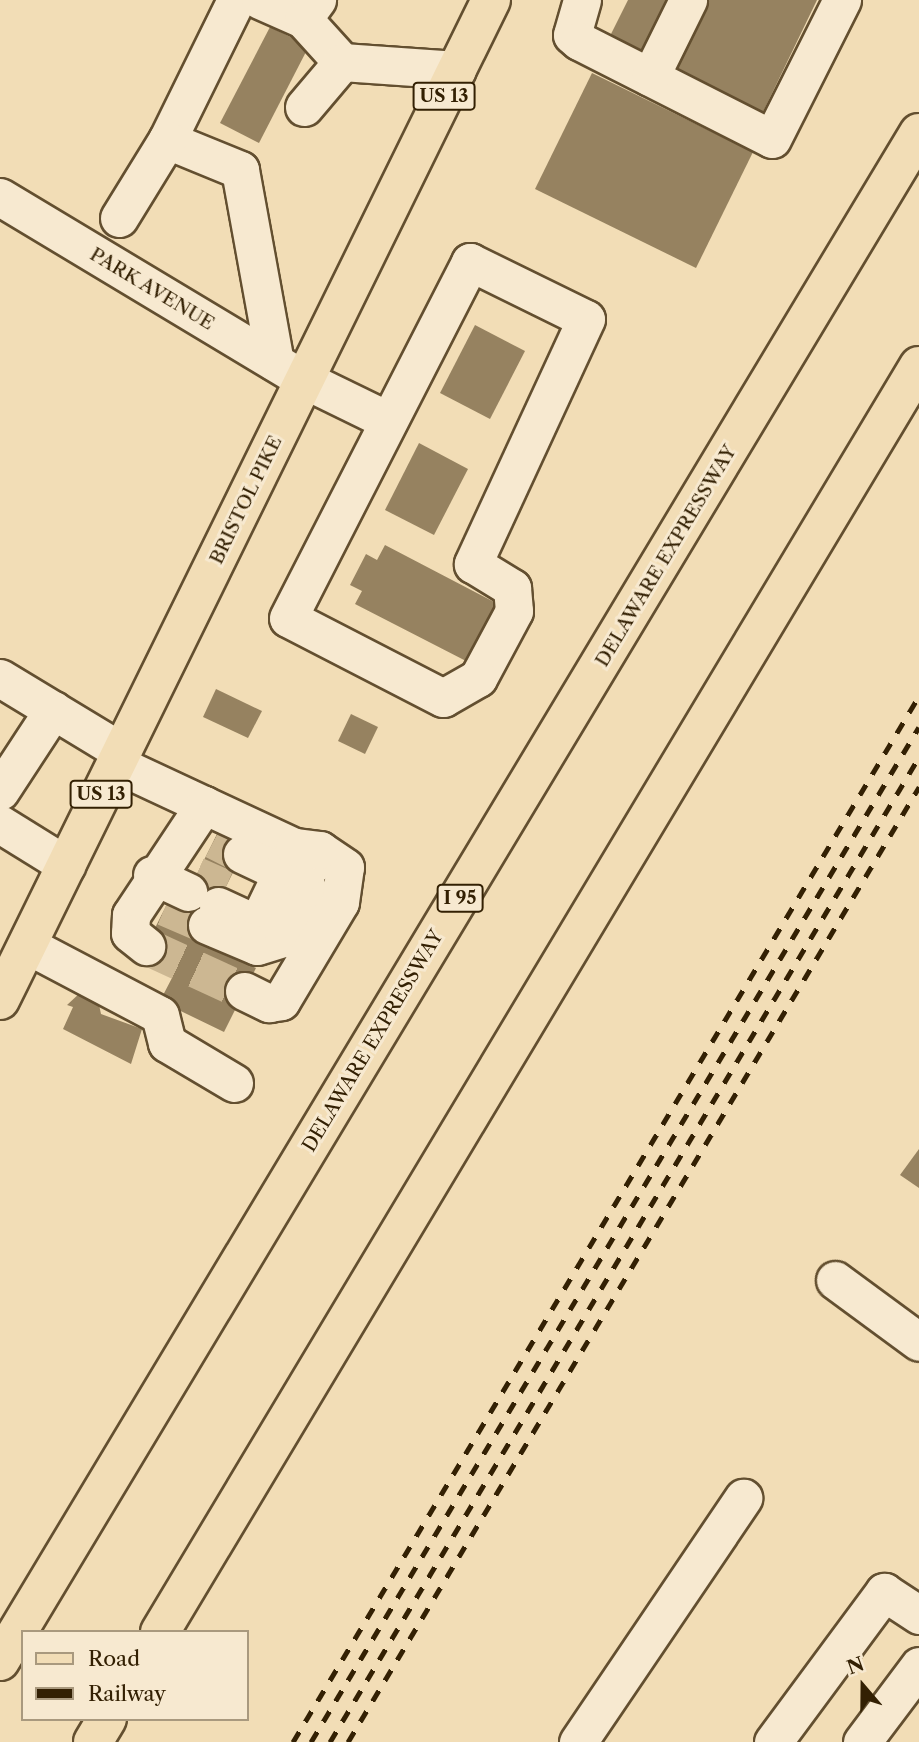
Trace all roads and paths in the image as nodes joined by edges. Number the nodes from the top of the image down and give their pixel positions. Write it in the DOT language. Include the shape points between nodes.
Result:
graph roads {
  1 [pos="236,0"];
  2 [pos="260,0"];
  3 [pos="490,0"];
  4 [pos="582,0"];
  5 [pos="688,0"];
  6 [pos="842,0"];
  7 [pos="310,9"];
  8 [pos="342,62"];
  9 [pos="457,70"];
  10 [pos="650,77"];
  11 [pos="304,107"];
  12 [pos="919,133"];
  13 [pos="167,140"];
  14 [pos="0,197"];
  15 [pos="119,218"];
  16 [pos="919,366"];
  17 [pos="290,371"];
  18 [pos="387,420"];
  19 [pos="0,678"];
  20 [pos="53,710"];
  21 [pos="119,758"];
  22 [pos="0,790"];
  23 [pos="0,824"];
  24 [pos="66,865"];
  25 [pos="195,870"];
  26 [pos="280,876"];
  27 [pos="146,946"];
  28 [pos="15,953"];
  29 [pos="244,991"];
  30 [pos="0,1000"];
  31 [pos="234,1083"];
  32 [pos="835,1280"];
  33 [pos="919,1342"];
  34 [pos="743,1498"];
  35 [pos="919,1615"];
  36 [pos="161,1630"];
  37 [pos="0,1661"];
  38 [pos="919,1666"];
  39 [pos="106,1721"];
  40 [pos="93,1742"];
  41 [pos="578,1742"];
  42 [pos="773,1742"];
  43 [pos="862,1742"];
  1 -- 13 [label="street"];
  2 -- 7 [label="street"];
  3 -- 9 [label="main road, BRISTOL PIKE / US 13"];
  4 -- 10 [label="street" via="572,35"];
  5 -- 10 [label="street"];
  6 -- 10 [label="street" via="772,139"];
  7 -- 8 [label="street"];
  8 -- 9 [label="street"];
  8 -- 11 [label="street"];
  9 -- 17 [label="main road, BRISTOL PIKE / US 13"];
  12 -- 37 [label="main road, DELAWARE EXPRESSWAY / I 95"];
  13 -- 15 [label="street"];
  13 -- 17 [label="street" via="240,170"];
  14 -- 17 [label="street, PARK AVENUE"];
  16 -- 36 [label="main road"];
  17 -- 18 [label="street, PARK AVENUE"];
  17 -- 21 [label="main road, BRISTOL PIKE / US 13"];
  18 -- 18 [label="street" via="470,262 586,319 473,564 512,588 514,611 478,678 456,695 419,691 288,618"];
  19 -- 20 [label="street"];
  20 -- 21 [label="street"];
  20 -- 22 [label="street"];
  21 -- 24 [label="main road, BRISTOL PIKE / US 13"];
  21 -- 25 [label="street"];
  23 -- 24 [label="street"];
  24 -- 28 [label="main road, BRISTOL PIKE / US 13"];
  25 -- 26 [label="street"];
  25 -- 26 [label="street"];
  25 -- 26 [label="street" via="257,924"];
  25 -- 26 [label="street" via="257,946 283,938 307,888 302,873"];
  25 -- 27 [label="street" via="128,925"];
  26 -- 29 [label="street" via="334,857 347,881 298,975 274,1004"];
  28 -- 30 [label="main road, BRISTOL PIKE / US 13"];
  28 -- 31 [label="street" via="160,1015 167,1044"];
  32 -- 33 [label="street"];
  34 -- 41 [label="street"];
  35 -- 42 [label="street" via="884,1592"];
  38 -- 43 [label="street"];
  39 -- 40 [label="main road"];
}
